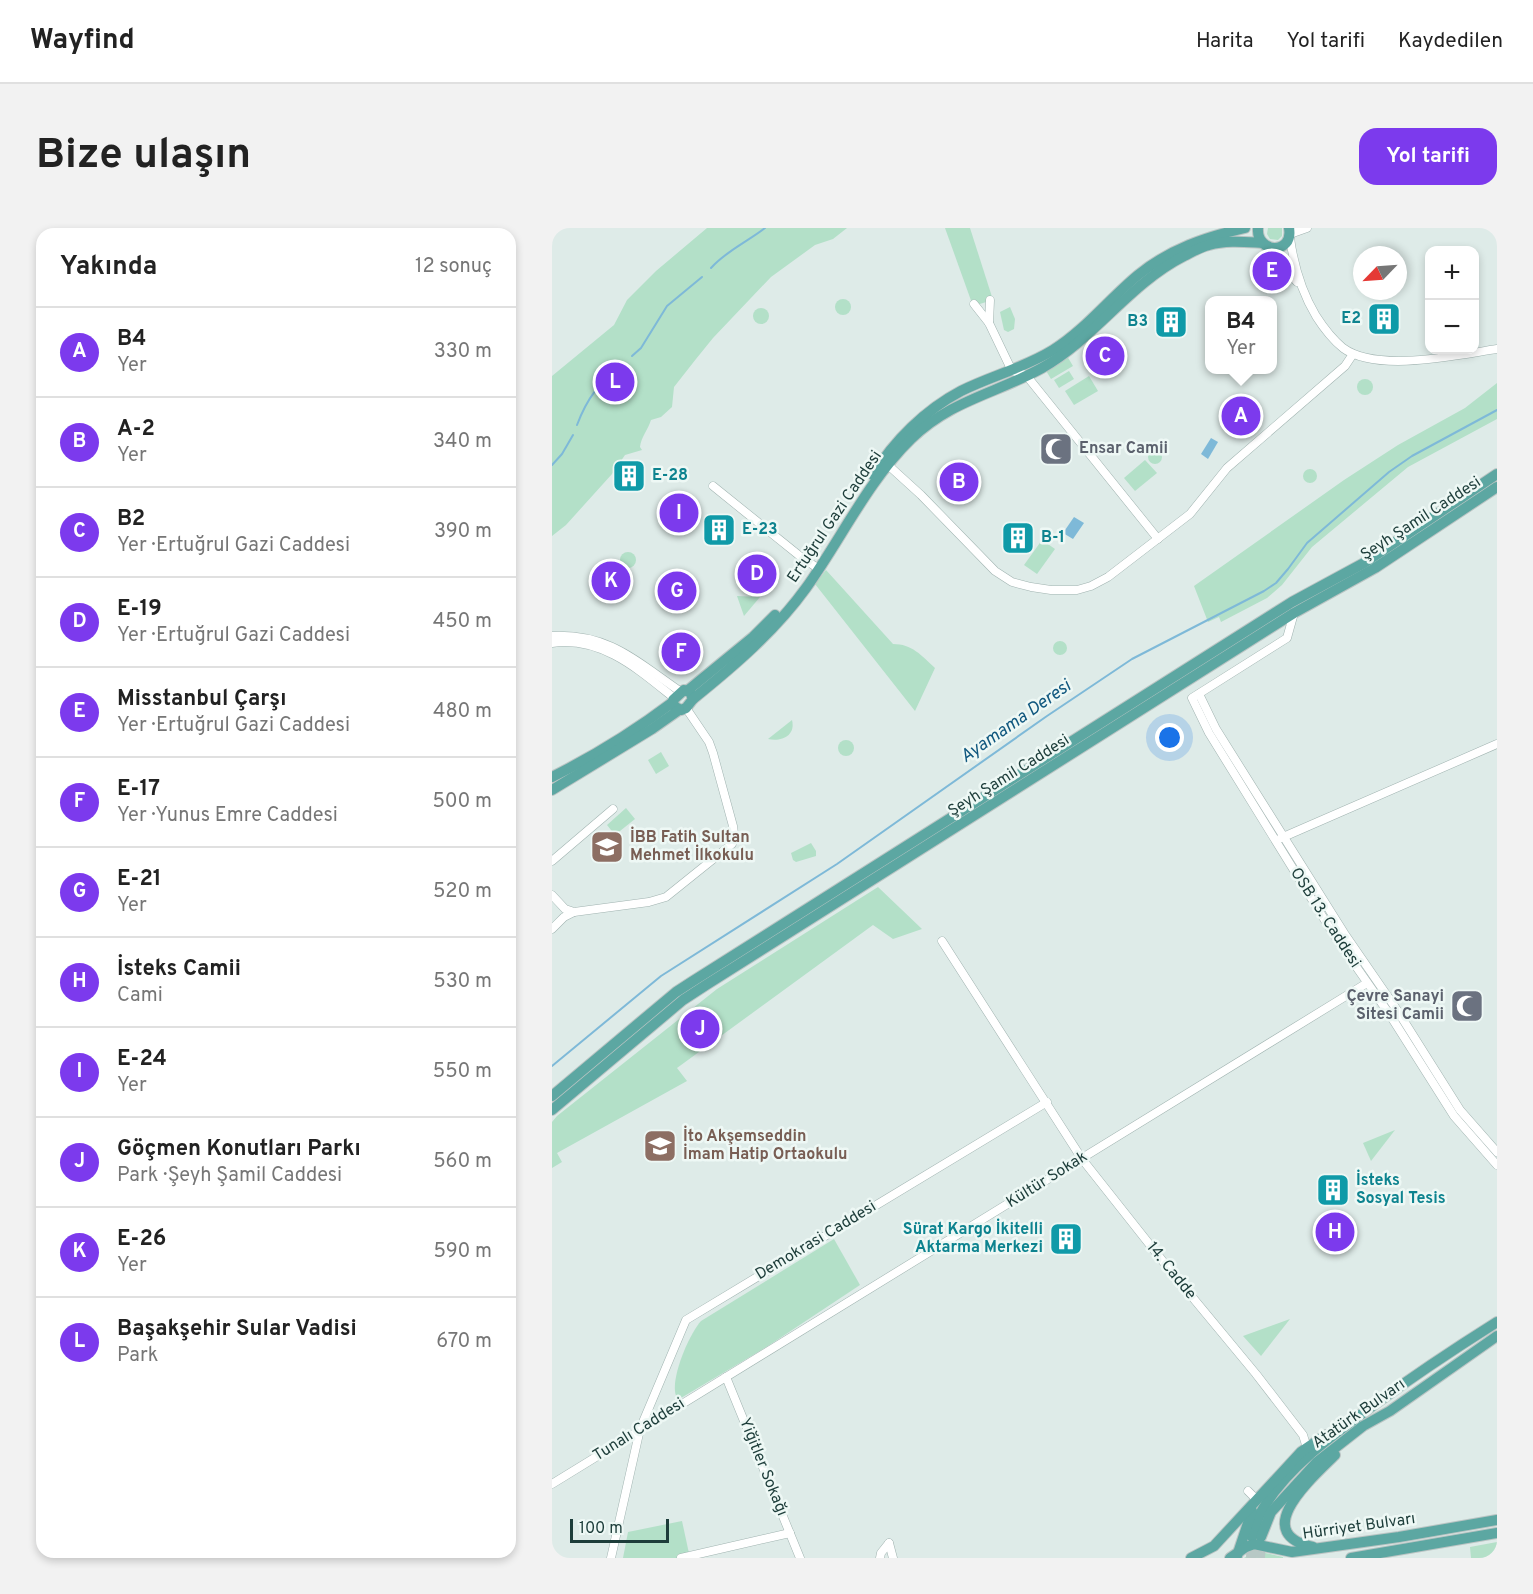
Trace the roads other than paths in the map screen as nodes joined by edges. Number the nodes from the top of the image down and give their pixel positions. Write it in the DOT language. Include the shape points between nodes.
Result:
graph roads {
  1 [pos="1245,228"];
  2 [pos="1258,228"];
  3 [pos="1307,228"];
  4 [pos="1290,233"];
  5 [pos="1265,245"];
  6 [pos="1300,286"];
  7 [pos="990,300"];
  8 [pos="974,304"];
  9 [pos="989,323"];
  10 [pos="1497,349"];
  11 [pos="1353,354"];
  12 [pos="1012,371"];
  13 [pos="1026,375"];
  14 [pos="888,465"];
  15 [pos="1497,474"];
  16 [pos="713,486"];
  17 [pos="1497,487"];
  18 [pos="1158,539"];
  19 [pos="816,567"];
  20 [pos="1294,614"];
  21 [pos="552,636"];
  22 [pos="552,644"];
  23 [pos="1199,694"];
  24 [pos="682,700"];
  25 [pos="1497,744"];
  26 [pos="552,777"];
  27 [pos="552,790"];
  28 [pos="613,809"];
  29 [pos="1285,838"];
  30 [pos="1275,839"];
  31 [pos="552,861"];
  32 [pos="552,895"];
  33 [pos="574,912"];
  34 [pos="552,928"];
  35 [pos="942,941"];
  36 [pos="1367,982"];
  37 [pos="1441,1089"];
  38 [pos="552,1095"];
  39 [pos="1447,1098"];
  40 [pos="1047,1102"];
  41 [pos="552,1110"];
  42 [pos="1497,1152"];
  43 [pos="1082,1159"];
  44 [pos="1497,1165"];
  45 [pos="1497,1322"];
  46 [pos="1497,1336"];
  47 [pos="726,1377"];
  48 [pos="1345,1426"];
  49 [pos="1363,1426"];
  50 [pos="640,1429"];
  51 [pos="1311,1444"];
  52 [pos="552,1484"];
  53 [pos="1248,1491"];
  54 [pos="1257,1500"];
  55 [pos="1497,1520"];
  56 [pos="790,1533"];
  57 [pos="1497,1533"];
  58 [pos="1316,1548"];
  59 [pos="1234,1557"];
  60 [pos="611,1558"];
  61 [pos="681,1558"];
  62 [pos="800,1558"];
  63 [pos="880,1558"];
  64 [pos="893,1558"];
  65 [pos="1191,1558"];
  66 [pos="1351,1558"];
  1 -- 12 [label="main road, Ertuğrul Gazi Caddesi" via="1197,241 1162,258 1067,340"];
  2 -- 5 [label="main road"];
  3 -- 4 [label="street"];
  4 -- 5 [label="main road" via="1287,243 1279,248"];
  4 -- 6 [label="street"];
  5 -- 6 [label="street"];
  5 -- 13 [label="main road, Ertuğrul Gazi Caddesi" via="1208,245 1176,260 1137,287 1071,349"];
  6 -- 11 [label="street" via="1327,331"];
  7 -- 9 [label="street"];
  8 -- 9 [label="street"];
  9 -- 12 [label="street"];
  10 -- 11 [label="street" via="1410,361"];
  11 -- 18 [label="street" via="1233,462 1190,514"];
  12 -- 13 [label="street"];
  12 -- 19 [label="main road, Ertuğrul Gazi Caddesi" via="960,392 915,424 884,458"];
  13 -- 14 [label="main road, Ertuğrul Gazi Caddesi" via="954,406 934,419"];
  13 -- 18 [label="street"];
  14 -- 18 [label="street" via="995,571 1012,582 1052,590 1077,590 1108,577"];
  14 -- 19 [label="main road, Ertuğrul Gazi Caddesi"];
  15 -- 38 [label="main road, Şeyh Şamil Caddesi" via="1364,563 1292,602 676,992"];
  16 -- 19 [label="street"];
  17 -- 20 [label="main road, Şeyh Şamil Caddesi" via="1375,568"];
  19 -- 24 [label="main road, Ertuğrul Gazi Caddesi" via="753,637"];
  20 -- 23 [label="street" via="1287,638"];
  20 -- 41 [label="main road, Şeyh Şamil Caddesi" via="683,1000"];
  21 -- 24 [label="street" via="579,636 611,645"];
  22 -- 24 [label="street" via="600,648"];
  23 -- 29 [label="street, OSB 13. Caddesi" via="1216,729"];
  23 -- 30 [label="street, OSB 13. Caddesi" via="1191,698 1209,733"];
  24 -- 26 [label="main road, Ertuğrul Gazi Caddesi"];
  24 -- 27 [label="main road" via="652,729"];
  24 -- 33 [label="street" via="709,742 717,764 733,826 732,844 666,897"];
  25 -- 29 [label="street"];
  28 -- 31 [label="street"];
  29 -- 30 [label="street"];
  29 -- 37 [label="street, OSB 13. Caddesi" via="1397,1010"];
  30 -- 36 [label="street, OSB 13. Caddesi"];
  32 -- 33 [label="street" via="565,909"];
  33 -- 34 [label="street"];
  35 -- 40 [label="street, 14. Cadde"];
  36 -- 37 [label="street, OSB 13. Caddesi"];
  36 -- 43 [label="street, Kültür Sokak"];
  37 -- 39 [label="street"];
  39 -- 42 [label="street"];
  39 -- 44 [label="street" via="1454,1116"];
  40 -- 43 [label="street, 14. Cadde"];
  40 -- 50 [label="street, Demokrasi Caddesi" via="686,1320"];
  43 -- 47 [label="street, Kültür Sokak"];
  43 -- 51 [label="street, 14. Cadde"];
  45 -- 48 [label="main road"];
  46 -- 49 [label="main road, Atatürk Bulvarı"];
  47 -- 50 [label="street, Tunalı Caddesi"];
  47 -- 56 [label="street, Yiğitler Sokağı"];
  48 -- 49 [label="main road, Atatürk Bulvarı" via="1277,1489 1257,1521 1257,1537 1271,1512 1317,1462"];
  48 -- 51 [label="main road"];
  49 -- 58 [label="main road" via="1288,1509 1284,1522 1288,1535"];
  50 -- 52 [label="street, Tunalı Caddesi"];
  50 -- 60 [label="street, Demokrasi Caddesi"];
  51 -- 54 [label="main road"];
  53 -- 54 [label="street"];
  54 -- 59 [label="main road"];
  54 -- 65 [label="main road" via="1214,1546"];
  55 -- 58 [label="main road, Hürriyet Bulvarı"];
  56 -- 61 [label="street"];
  56 -- 62 [label="street, Yiğitler Sokağı"];
  57 -- 66 [label="main road, Hürriyet Bulvarı"];
  58 -- 59 [label="main road, Hürriyet Bulvarı" via="1286,1552 1254,1544"];
  63 -- 64 [label="street" via="889,1543"];
}
